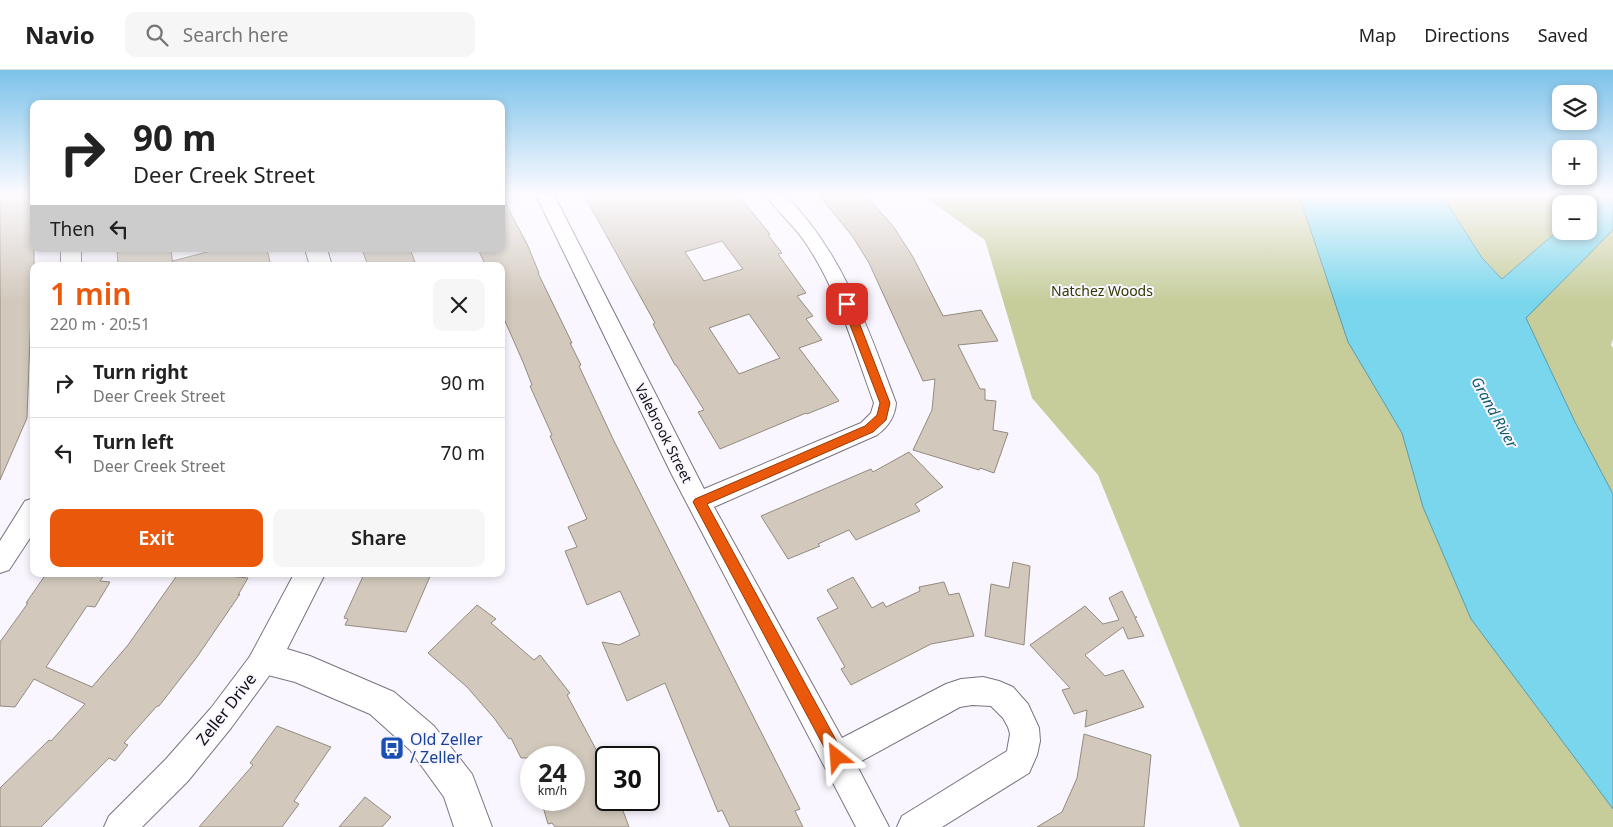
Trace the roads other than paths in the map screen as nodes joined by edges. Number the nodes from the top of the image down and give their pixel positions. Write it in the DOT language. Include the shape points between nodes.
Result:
graph roads {
  1 [pos="563,230"];
  2 [pos="807,230"];
  3 [pos="699,502"];
  4 [pos="30,515"];
  5 [pos="0,562"];
  6 [pos="308,577"];
  7 [pos="264,660"];
  8 [pos="837,757"];
  9 [pos="120,827"];
  10 [pos="473,827"];
  11 [pos="873,827"];
  12 [pos="913,827"];
  1 -- 3 [label="street, Valebrook Street"];
  2 -- 3 [label="street" via="834,271 885,403 885,411 878,423 869,429"];
  3 -- 8 [label="street, Valebrook Street"];
  4 -- 5 [label="street"];
  6 -- 7 [label="street, Zeller Drive"];
  7 -- 9 [label="street, Zeller Drive" via="190,756"];
  7 -- 10 [label="street" via="298,667 382,703 422,738 459,787"];
  8 -- 11 [label="street, Valebrook Street"];
  8 -- 12 [label="street" via="956,694 973,690 987,692 1000,695 1010,704 1025,728 1025,751 1018,762"];
}
